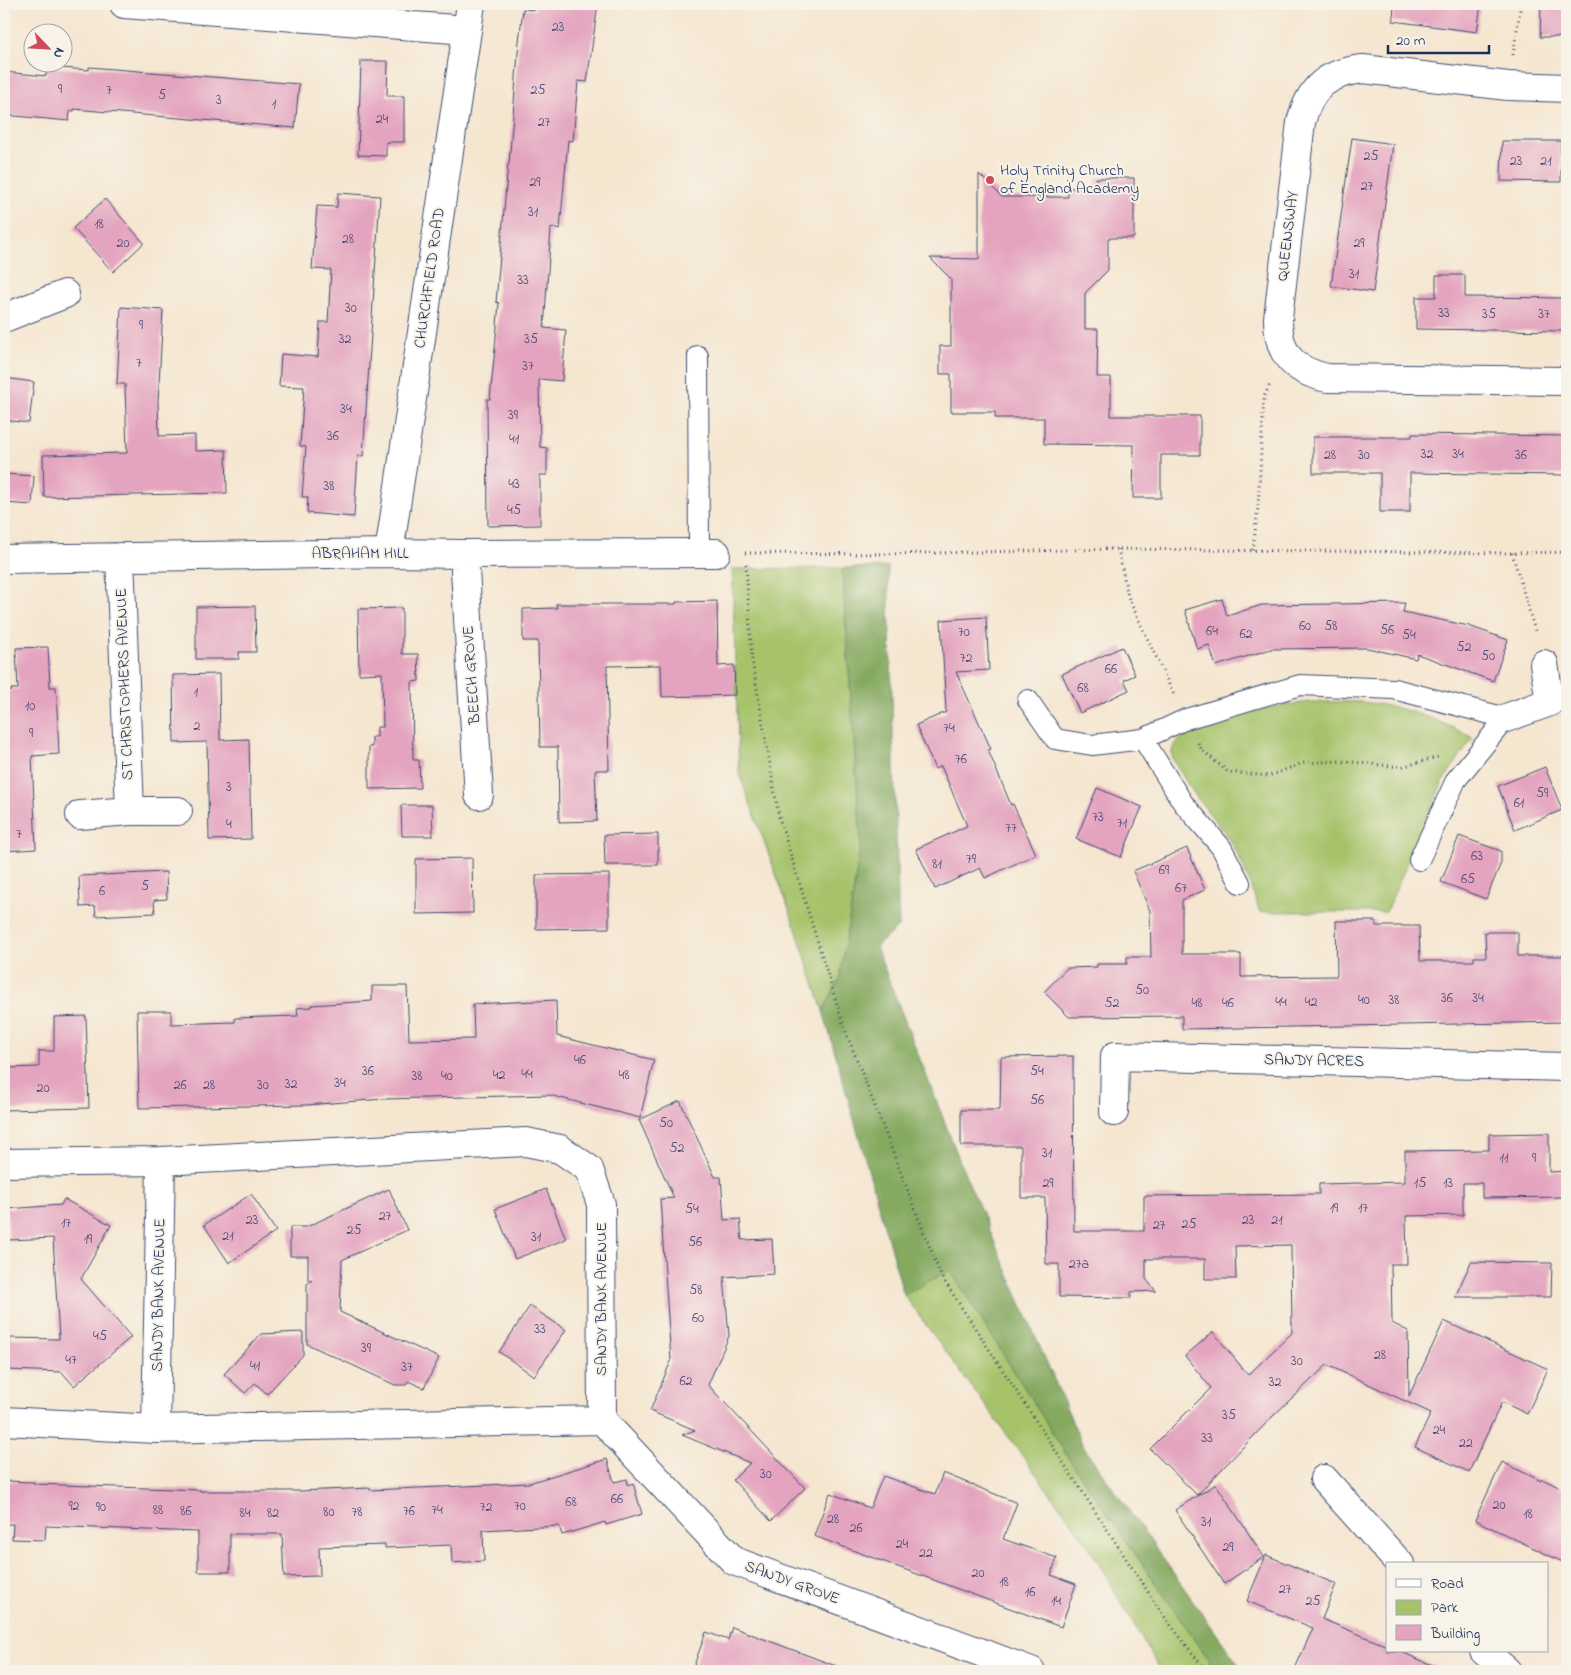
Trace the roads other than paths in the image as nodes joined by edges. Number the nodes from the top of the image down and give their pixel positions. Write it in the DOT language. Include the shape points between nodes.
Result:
graph roads {
  1 [pos="124,4"];
  2 [pos="469,17"];
  3 [pos="1567,88"];
  4 [pos="65,294"];
  5 [pos="4,318"];
  6 [pos="698,356"];
  7 [pos="1567,380"];
  8 [pos="389,553"];
  9 [pos="464,554"];
  10 [pos="708,554"];
  11 [pos="120,557"];
  12 [pos="4,559"];
  13 [pos="1544,664"];
  14 [pos="1028,700"];
  15 [pos="1559,704"];
  16 [pos="1506,718"];
  17 [pos="1143,739"];
  18 [pos="479,795"];
  19 [pos="130,811"];
  20 [pos="178,811"];
  21 [pos="80,815"];
  22 [pos="1419,860"];
  23 [pos="1240,883"];
  24 [pos="1567,1067"];
  25 [pos="1114,1112"];
  26 [pos="161,1161"];
  27 [pos="4,1162"];
  28 [pos="602,1420"];
  29 [pos="4,1421"];
  30 [pos="156,1430"];
  31 [pos="1324,1479"];
  32 [pos="1398,1562"];
  33 [pos="1485,1652"];
  34 [pos="1031,1671"];
  35 [pos="1507,1671"];
  1 -- 2 [label="street"];
  2 -- 8 [label="street, CHURCHFIELD ROAD"];
  3 -- 7 [label="street, QUEENSWAY" via="1508,86 1363,69 1345,71 1315,89 1301,122 1278,318 1278,335 1284,352 1295,365 1310,374 1327,378"];
  4 -- 5 [label="street"];
  6 -- 10 [label="lane"];
  8 -- 9 [label="street, ABRAHAM HILL"];
  8 -- 11 [label="street, ABRAHAM HILL"];
  9 -- 10 [label="street, ABRAHAM HILL"];
  9 -- 18 [label="street, BEECH GROVE"];
  11 -- 12 [label="street, ABRAHAM HILL"];
  11 -- 19 [label="street, ST CHRISTOPHERS AVENUE"];
  13 -- 15 [label="street"];
  14 -- 17 [label="lane" via="1055,739 1092,745"];
  15 -- 16 [label="street"];
  16 -- 17 [label="lane" via="1394,689 1300,685 1186,719"];
  16 -- 22 [label="lane" via="1456,780"];
  17 -- 23 [label="lane" via="1183,803 1221,847"];
  19 -- 20 [label="street"];
  19 -- 21 [label="street"];
  24 -- 25 [label="street, SANDY ACRES" via="1115,1056"];
  26 -- 27 [label="street, SANDY BANK AVENUE"];
  26 -- 28 [label="street, SANDY BANK AVENUE" via="526,1142 560,1149 588,1169 601,1204"];
  26 -- 30 [label="street, SANDY BANK AVENUE"];
  28 -- 30 [label="street"];
  28 -- 34 [label="street, SANDY GROVE" via="734,1561"];
  29 -- 30 [label="street"];
  31 -- 32 [label="street"];
  33 -- 35 [label="street"];
}
